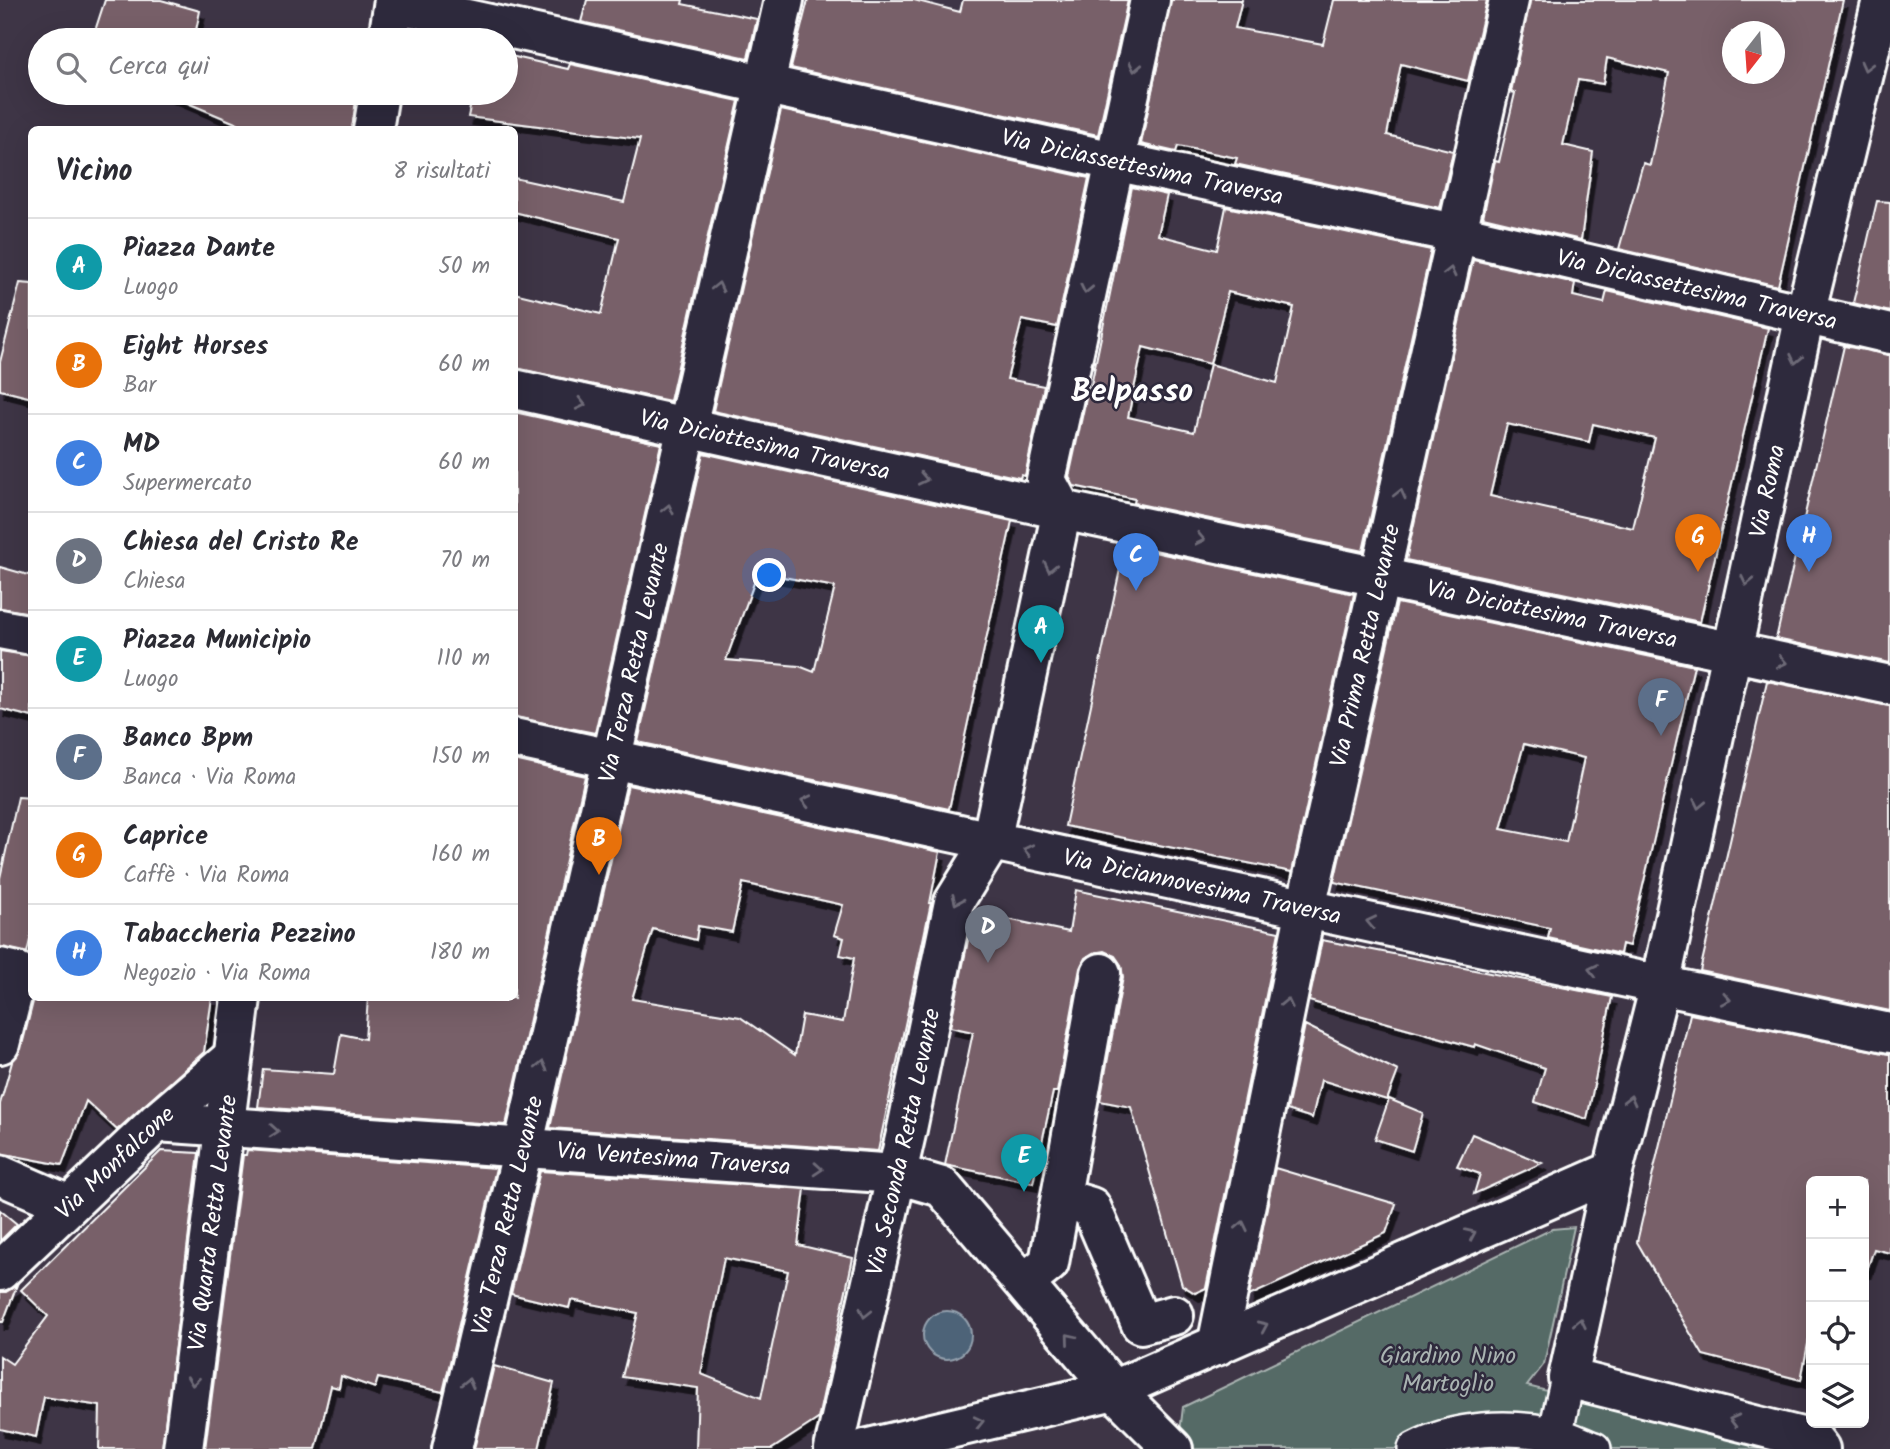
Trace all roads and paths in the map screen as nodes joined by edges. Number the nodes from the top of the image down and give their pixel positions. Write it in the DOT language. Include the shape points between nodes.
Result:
graph roads {
  1 [pos="784,0"];
  2 [pos="1150,0"];
  3 [pos="1509,0"];
  4 [pos="1882,0"];
  5 [pos="394,2"];
  6 [pos="390,28"];
  7 [pos="511,28"];
  8 [pos="518,29"];
  9 [pos="764,84"];
  10 [pos="377,105"];
  11 [pos="374,126"];
  12 [pos="1114,161"];
  13 [pos="1459,234"];
  14 [pos="1805,315"];
  15 [pos="1890,334"];
  16 [pos="518,390"];
  17 [pos="687,428"];
  18 [pos="1041,496"];
  19 [pos="1381,577"];
  20 [pos="0,629"];
  21 [pos="28,634"];
  22 [pos="1732,651"];
  23 [pos="1890,685"];
  24 [pos="518,739"];
  25 [pos="612,758"];
  26 [pos="991,842"];
  27 [pos="1306,908"];
  28 [pos="0,968"];
  29 [pos="1101,973"];
  30 [pos="1660,985"];
  31 [pos="241,1001"];
  32 [pos="1890,1033"];
  33 [pos="0,1044"];
  34 [pos="232,1058"];
  35 [pos="157,1122"];
  36 [pos="223,1128"];
  37 [pos="523,1148"];
  38 [pos="1613,1171"];
  39 [pos="897,1174"];
  40 [pos="0,1175"];
  41 [pos="1061,1198"];
  42 [pos="69,1205"];
  43 [pos="0,1271"];
  44 [pos="1024,1283"];
  45 [pos="1174,1315"];
  46 [pos="1217,1346"];
  47 [pos="1568,1378"];
  48 [pos="1114,1390"];
  49 [pos="1555,1434"];
  50 [pos="1163,1444"];
  51 [pos="183,1449"];
  52 [pos="452,1449"];
  53 [pos="834,1449"];
  54 [pos="865,1449"];
  55 [pos="1415,1449"];
  56 [pos="1594,1449"];
  57 [pos="1820,1449"];
  1 -- 9 [label="street, Via Terza Retta Levante"];
  2 -- 12 [label="street, one-way"];
  3 -- 13 [label="street, Via Prima Retta Levante"];
  4 -- 14 [label="street, Via Roma, one-way"];
  5 -- 6 [label="street"];
  5 -- 7 [label="street, Via Diciassettesima Traversa"];
  8 -- 9 [label="street, Via Diciassettesima Traversa"];
  9 -- 12 [label="street, Via Diciassettesima Traversa"];
  17 -- 9 [label="street, Via Terza Retta Levante, one-way"];
  10 -- 11 [label="street"];
  12 -- 13 [label="street, Via Diciassettesima Traversa"];
  12 -- 18 [label="street, one-way"];
  13 -- 14 [label="street, Via Diciassettesima Traversa"];
  19 -- 13 [label="street, Via Prima Retta Levante, one-way"];
  14 -- 15 [label="street, Via Diciassettesima Traversa"];
  14 -- 22 [label="street, Via Roma, one-way"];
  16 -- 17 [label="street, Via Diciottesima Traversa, one-way"];
  17 -- 18 [label="street, Via Diciottesima Traversa, one-way"];
  25 -- 17 [label="street, Via Terza Retta Levante, one-way"];
  18 -- 19 [label="street, Via Diciottesima Traversa, one-way" via="1133,525"];
  18 -- 26 [label="street, Via Seconda Retta Levante, one-way"];
  19 -- 22 [label="street, Via Diciottesima Traversa"];
  19 -- 27 [label="street, Via Prima Retta Levante"];
  20 -- 21 [label="street"];
  22 -- 23 [label="street, Via Diciottesima Traversa, one-way"];
  22 -- 30 [label="street, Via Roma, one-way"];
  24 -- 25 [label="street, Via Diciannovesima Traversa"];
  26 -- 25 [label="street, Via Diciannovesima Traversa, one-way"];
  37 -- 25 [label="street, Via Terza Retta Levante, one-way"];
  27 -- 26 [label="street, Via Diciannovesima Traversa, one-way"];
  26 -- 39 [label="street, Via Seconda Retta Levante, one-way" via="954,902"];
  30 -- 27 [label="street, Via Diciannovesima Traversa, one-way"];
  46 -- 27 [label="street, Via Prima Retta Levante, one-way"];
  28 -- 33 [label="street" via="18,972"];
  29 -- 41 [label="street"];
  30 -- 32 [label="street, Via Diciannovesima Traversa, one-way"];
  38 -- 30 [label="street, Via Roma, one-way"];
  31 -- 34 [label="street, Via Quarta Retta Levante"];
  34 -- 35 [label="street, Via Monfalcone"];
  34 -- 36 [label="street, Via Quarta Retta Levante"];
  35 -- 36 [label="street, Via Ventesima Traversa"];
  35 -- 42 [label="street, Via Monfalcone"];
  36 -- 37 [label="street, Via Ventesima Traversa, one-way"];
  36 -- 51 [label="street, Via Quarta Retta Levante, one-way"];
  37 -- 39 [label="street, Via Ventesima Traversa, one-way"];
  52 -- 37 [label="street, Via Terza Retta Levante, one-way"];
  46 -- 38 [label="street, one-way"];
  47 -- 38 [label="street, Via Roma, one-way"];
  39 -- 44 [label="street, Via Ventesima Traversa" via="942,1186"];
  39 -- 53 [label="street, Via Seconda Retta Levante, one-way"];
  40 -- 42 [label="street"];
  41 -- 44 [label="street" via="1049,1263"];
  41 -- 45 [label="street" via="1091,1207 1141,1324"];
  42 -- 43 [label="street, Via Monfalcone"];
  48 -- 44 [label="street, Via Ventesima Traversa, one-way"];
  46 -- 48 [label="street"];
  47 -- 49 [label="street"];
  57 -- 47 [label="street, one-way" via="1813,1440"];
  48 -- 50 [label="street, Via Ventesima Traversa"];
  54 -- 48 [label="street, one-way"];
  49 -- 55 [label="street" via="1509,1429 1464,1433"];
  49 -- 56 [label="street"];
}
